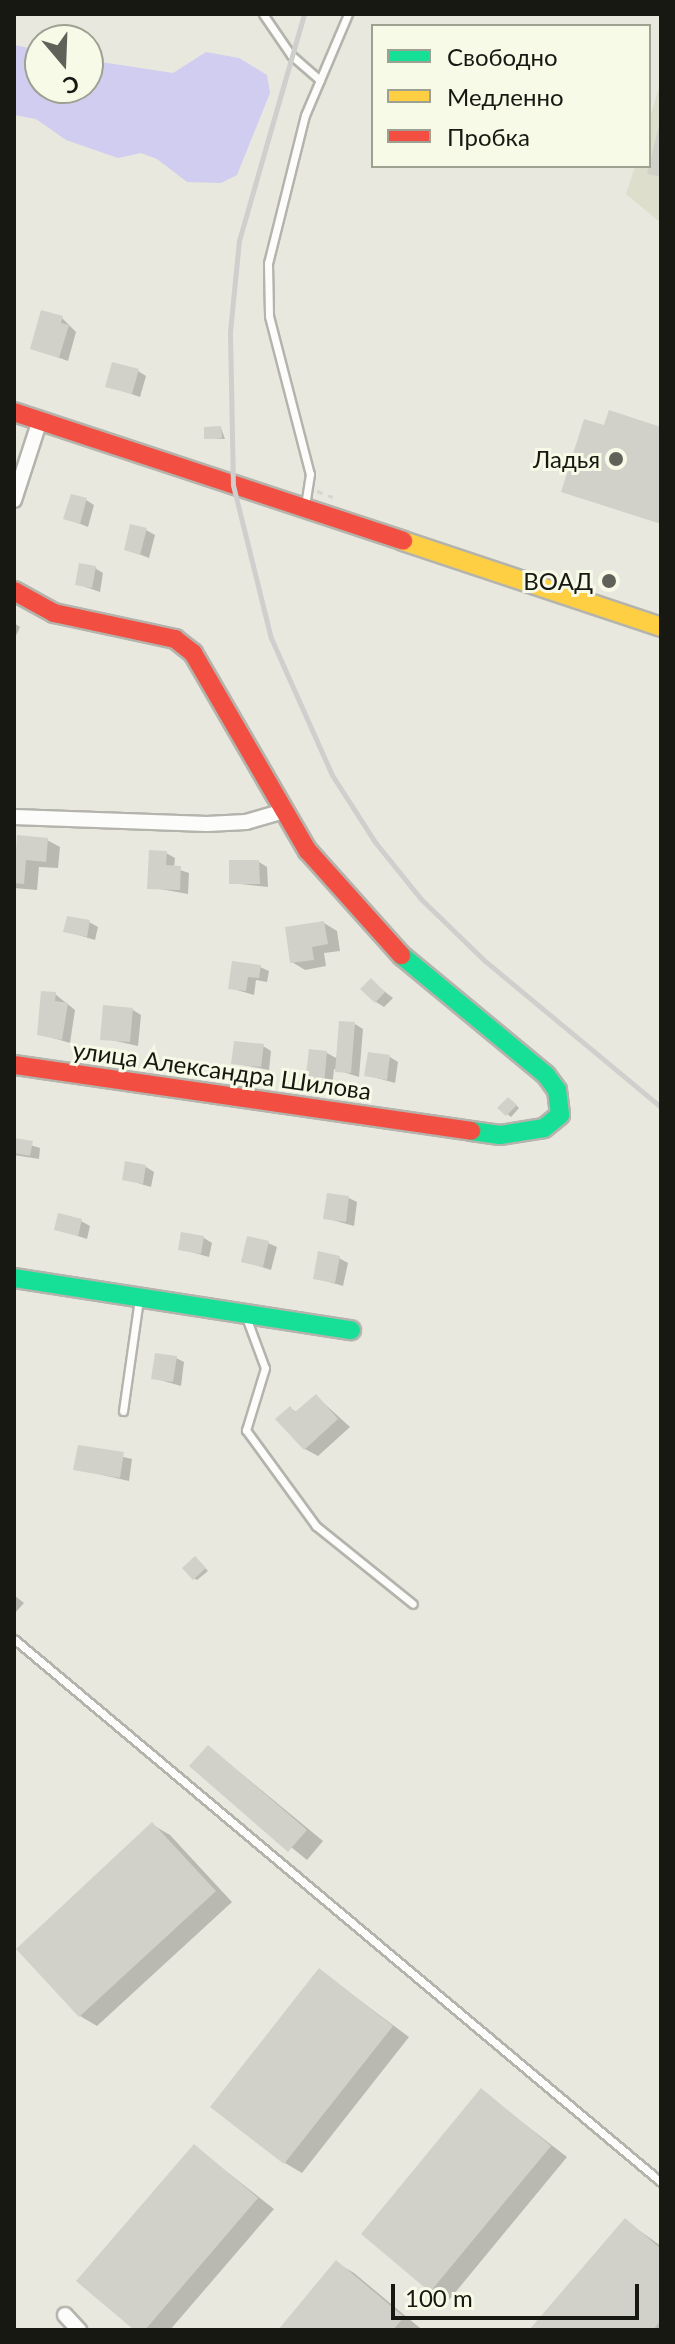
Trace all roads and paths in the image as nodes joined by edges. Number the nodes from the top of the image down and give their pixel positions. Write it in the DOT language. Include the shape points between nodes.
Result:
graph roads {
  1 [pos="263,14"];
  2 [pos="348,14"];
  3 [pos="320,80"];
  4 [pos="14,412"];
  5 [pos="40,420"];
  6 [pos="14,500"];
  7 [pos="304,509"];
  8 [pos="14,591"];
  9 [pos="661,627"];
  10 [pos="281,812"];
  11 [pos="14,817"];
  12 [pos="14,1065"];
  13 [pos="14,1278"];
  14 [pos="139,1299"];
  15 [pos="246,1317"];
  16 [pos="351,1330"];
  17 [pos="123,1411"];
  18 [pos="413,1604"];
  19 [pos="14,1639"];
  20 [pos="661,2182"];
  21 [pos="65,2315"];
  22 [pos="79,2330"];
  1 -- 3 [label="lane" via="291,55"];
  2 -- 3 [label="lane"];
  3 -- 7 [label="lane" via="305,115 268,263 269,316 310,474"];
  4 -- 5 [label="street"];
  5 -- 6 [label="street"];
  5 -- 7 [label="street"];
  7 -- 9 [label="street"];
  8 -- 10 [label="street" via="54,613 175,639 193,653"];
  10 -- 11 [label="street" via="246,822 207,824"];
  10 -- 12 [label="street, улица Александра Шилова" via="347,899 446,996 546,1075 561,1102 554,1124 500,1135"];
  13 -- 14 [label="street"];
  14 -- 15 [label="street"];
  14 -- 17 [label="lane"];
  15 -- 16 [label="street"];
  15 -- 18 [label="lane" via="265,1368 246,1430 316,1526"];
  19 -- 20 [label="lane"];
  21 -- 22 [label="street"];
}
